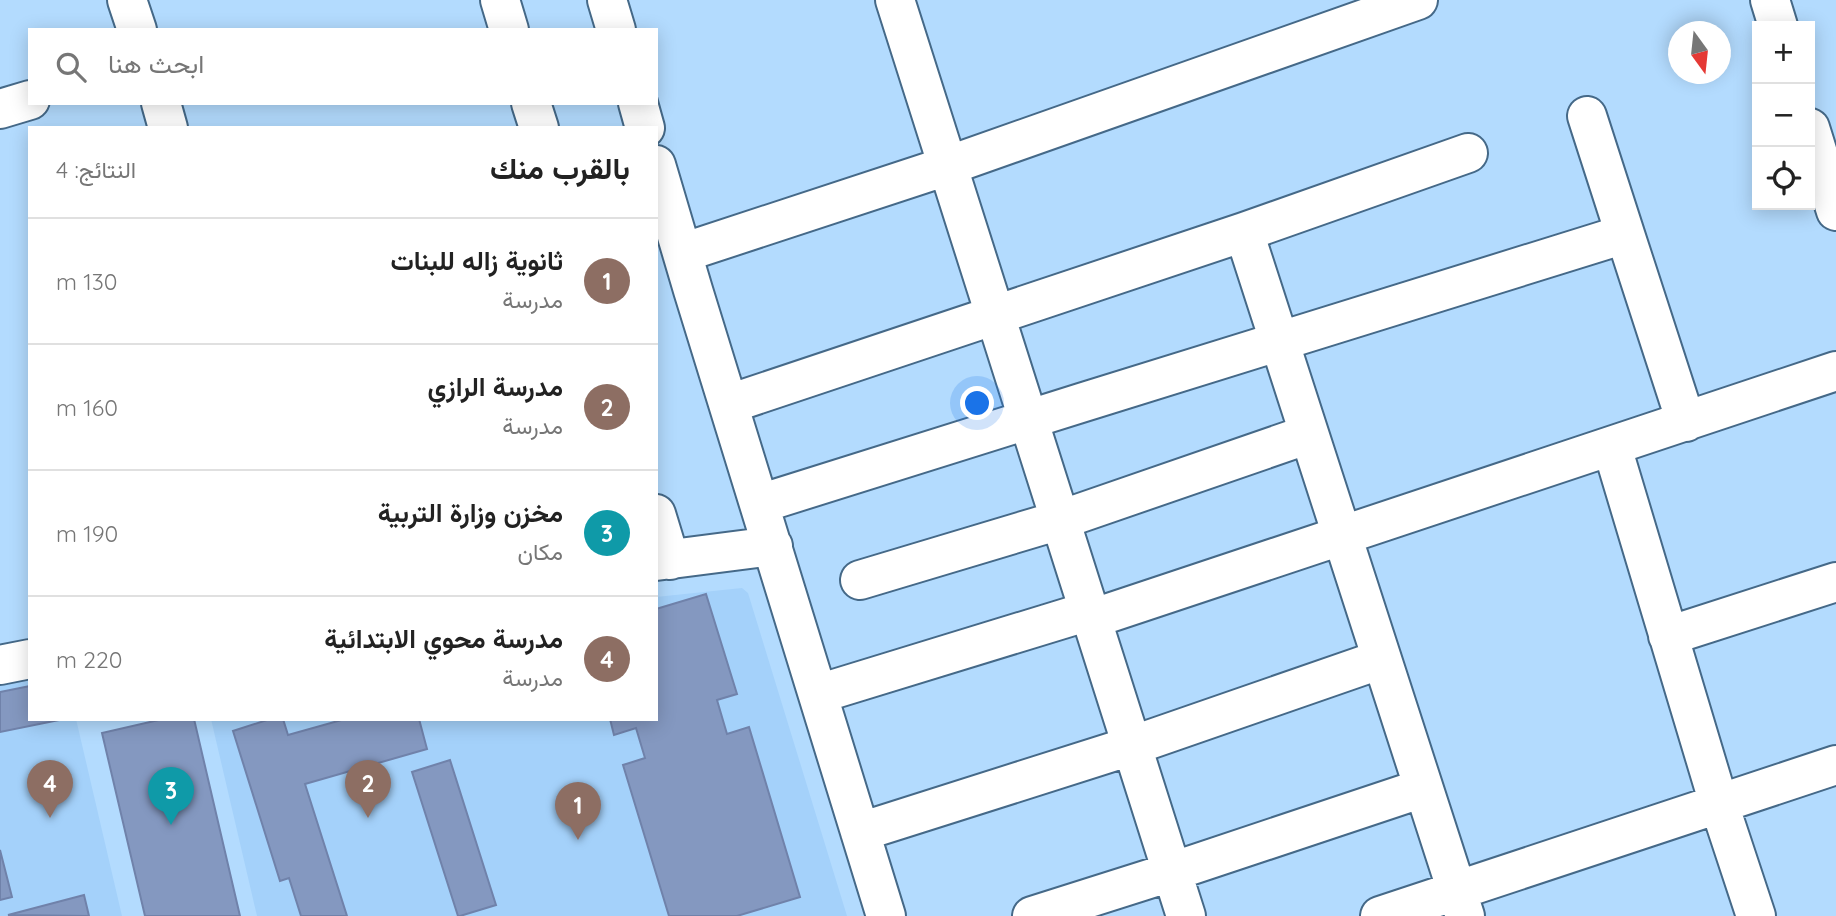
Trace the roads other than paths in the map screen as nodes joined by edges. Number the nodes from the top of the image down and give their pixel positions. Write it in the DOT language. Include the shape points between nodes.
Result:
graph roads {
  1 [pos="127,0"];
  2 [pos="500,0"];
  3 [pos="607,0"];
  4 [pos="895,0"];
  5 [pos="1418,0"];
  6 [pos="1769,0"];
  7 [pos="1776,21"];
  8 [pos="136,28"];
  9 [pos="508,28"];
  10 [pos="615,28"];
  11 [pos="28,101"];
  12 [pos="162,105"];
  13 [pos="532,105"];
  14 [pos="639,105"];
  15 [pos="0,109"];
  16 [pos="1587,116"];
  17 [pos="168,126"];
  18 [pos="538,126"];
  19 [pos="644,126"];
  20 [pos="1815,144"];
  21 [pos="1468,153"];
  22 [pos="947,166"];
  23 [pos="658,172"];
  24 [pos="1836,211"];
  25 [pos="1244,232"];
  26 [pos="1625,234"];
  27 [pos="682,253"];
  28 [pos="995,316"];
  29 [pos="1279,343"];
  30 [pos="1836,372"];
  31 [pos="729,404"];
  32 [pos="1027,418"];
  33 [pos="1686,422"];
  34 [pos="1309,434"];
  35 [pos="1612,447"];
  36 [pos="759,504"];
  37 [pos="1060,520"];
  38 [pos="658,527"];
  39 [pos="1342,537"];
  40 [pos="772,546"];
  41 [pos="663,561"];
  42 [pos="860,580"];
  43 [pos="1836,582"];
  44 [pos="1090,615"];
  45 [pos="1668,636"];
  46 [pos="28,659"];
  47 [pos="1382,659"];
  48 [pos="0,664"];
  49 [pos="818,694"];
  50 [pos="1131,746"];
  51 [pos="1836,765"];
  52 [pos="1423,789"];
  53 [pos="1719,804"];
  54 [pos="860,832"];
  55 [pos="1171,872"];
  56 [pos="1461,903"];
  57 [pos="886,916"];
  58 [pos="1032,916"];
  59 [pos="1185,916"];
  60 [pos="1380,916"];
  61 [pos="1756,916"];
  1 -- 8 [label="street"];
  2 -- 9 [label="street"];
  3 -- 10 [label="street"];
  4 -- 22 [label="street"];
  5 -- 22 [label="street"];
  6 -- 7 [label="street"];
  11 -- 15 [label="street"];
  12 -- 17 [label="street"];
  13 -- 18 [label="street"];
  14 -- 19 [label="street"];
  16 -- 26 [label="street"];
  20 -- 24 [label="street"];
  21 -- 25 [label="street"];
  22 -- 27 [label="street"];
  22 -- 28 [label="street"];
  23 -- 27 [label="street"];
  25 -- 28 [label="street"];
  25 -- 29 [label="street"];
  26 -- 29 [label="street"];
  26 -- 33 [label="street"];
  27 -- 31 [label="street"];
  28 -- 31 [label="street"];
  28 -- 32 [label="street"];
  29 -- 32 [label="street"];
  29 -- 34 [label="street"];
  30 -- 33 [label="street"];
  31 -- 36 [label="street"];
  32 -- 36 [label="street"];
  32 -- 37 [label="street"];
  33 -- 35 [label="street"];
  34 -- 37 [label="street"];
  34 -- 39 [label="street"];
  35 -- 39 [label="street"];
  35 -- 45 [label="street"];
  36 -- 40 [label="street"];
  37 -- 42 [label="street"];
  37 -- 44 [label="street"];
  38 -- 41 [label="street"];
  39 -- 44 [label="street"];
  39 -- 47 [label="street"];
  40 -- 41 [label="street"];
  40 -- 49 [label="street"];
  43 -- 45 [label="street"];
  44 -- 49 [label="street"];
  44 -- 50 [label="street"];
  45 -- 53 [label="street"];
  46 -- 48 [label="street"];
  47 -- 50 [label="street"];
  47 -- 52 [label="street"];
  49 -- 54 [label="street"];
  50 -- 54 [label="street"];
  50 -- 55 [label="street"];
  51 -- 53 [label="street"];
  52 -- 55 [label="street"];
  52 -- 56 [label="street"];
  53 -- 56 [label="street"];
  53 -- 61 [label="street"];
  54 -- 57 [label="street"];
  55 -- 58 [label="street"];
  55 -- 59 [label="street"];
  56 -- 60 [label="street"];
}
